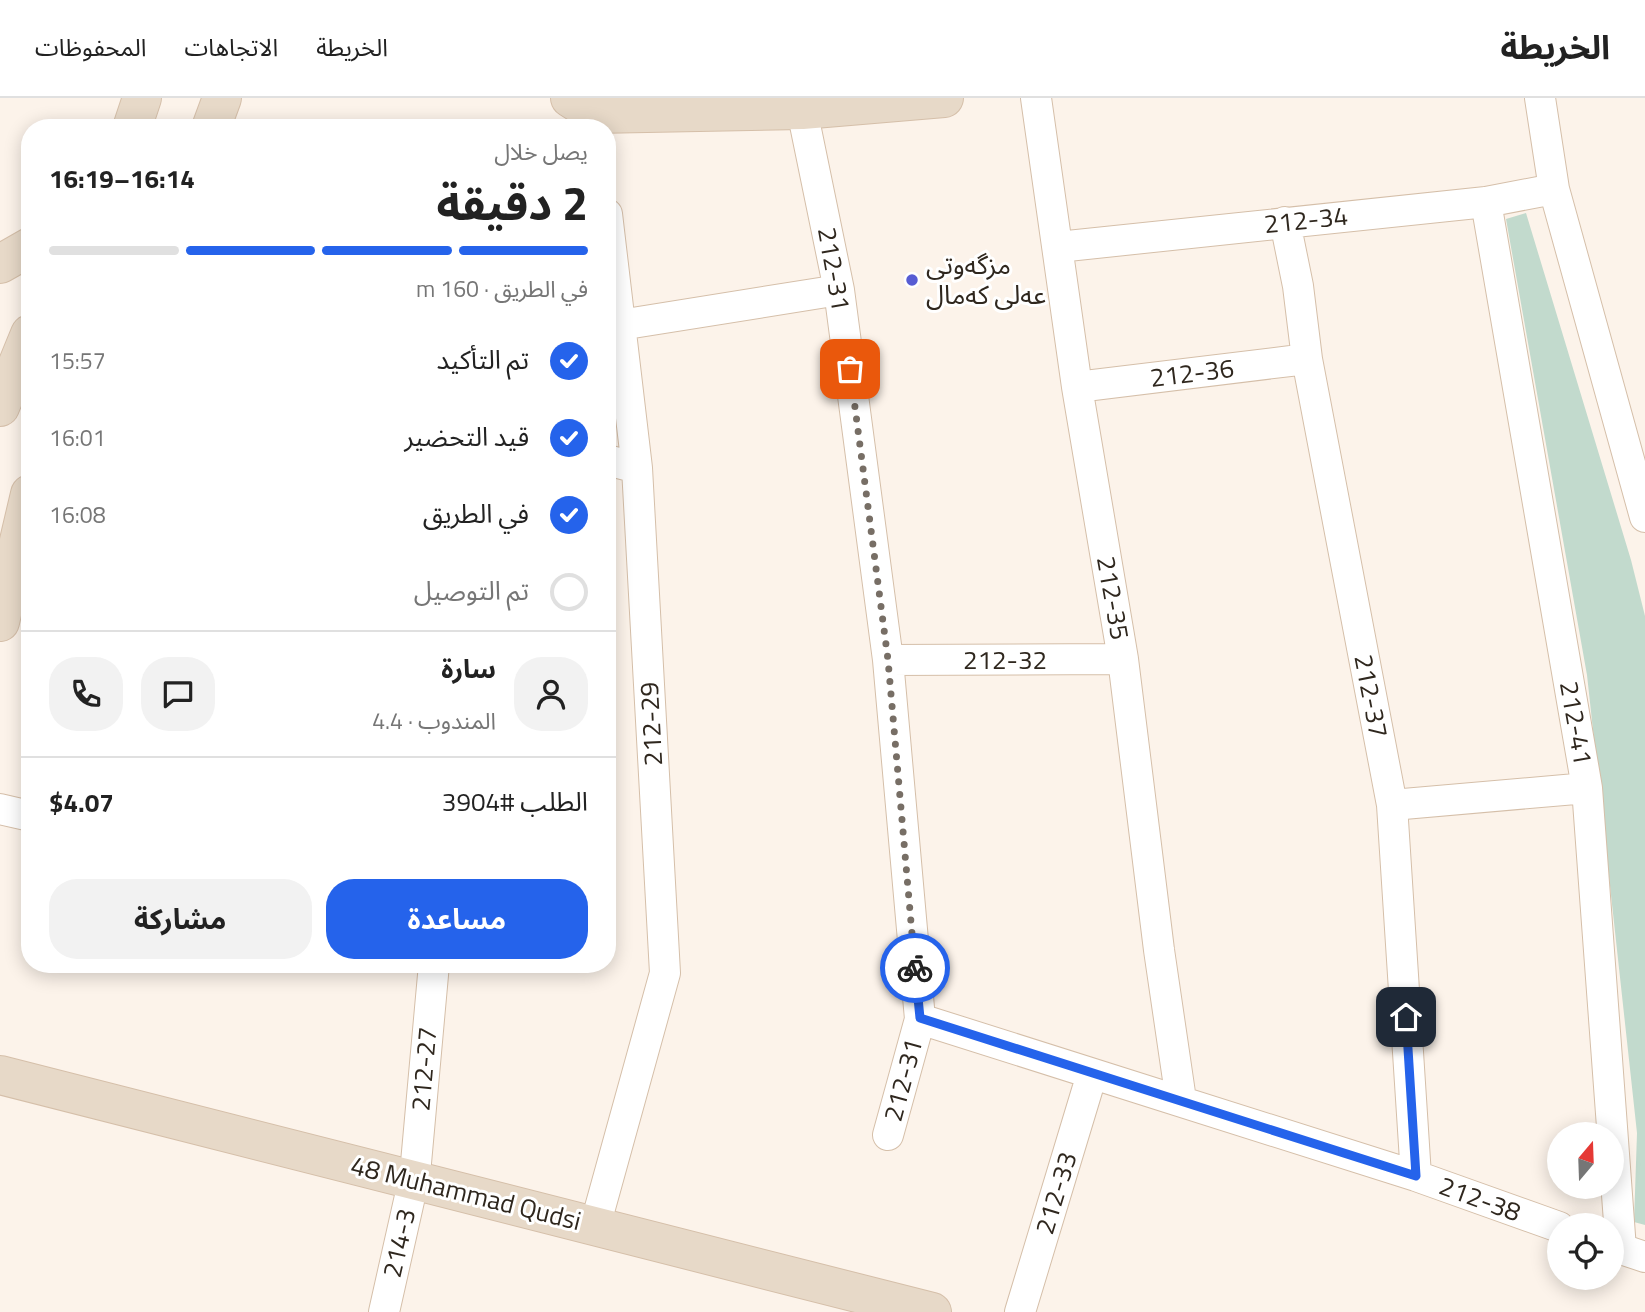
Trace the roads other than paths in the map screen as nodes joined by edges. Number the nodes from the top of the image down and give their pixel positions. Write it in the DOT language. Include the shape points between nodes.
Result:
graph roads {
  1 [pos="142,98"];
  2 [pos="222,98"];
  3 [pos="944,98"];
  4 [pos="1036,98"];
  5 [pos="1540,98"];
  6 [pos="802,110"];
  7 [pos="584,117"];
  8 [pos="135,119"];
  9 [pos="214,119"];
  10 [pos="1554,189"];
  11 [pos="1486,202"];
  12 [pos="1285,222"];
  13 [pos="1058,247"];
  14 [pos="21,252"];
  15 [pos="0,264"];
  16 [pos="839,290"];
  17 [pos="616,291"];
  18 [pos="620,325"];
  19 [pos="21,356"];
  20 [pos="1307,359"];
  21 [pos="1077,387"];
  22 [pos="0,407"];
  23 [pos="616,462"];
  24 [pos="636,468"];
  25 [pos="1645,517"];
  26 [pos="21,560"];
  27 [pos="0,622"];
  28 [pos="1123,659"];
  29 [pos="888,660"];
  30 [pos="1587,788"];
  31 [pos="1392,804"];
  32 [pos="0,809"];
  33 [pos="21,814"];
  34 [pos="433,973"];
  35 [pos="920,1018"];
  36 [pos="0,1074"];
  37 [pos="1092,1074"];
  38 [pos="1181,1100"];
  39 [pos="888,1135"];
  40 [pos="1416,1176"];
  41 [pos="414,1177"];
  42 [pos="1547,1223"];
  43 [pos="596,1226"];
  44 [pos="1626,1251"];
  45 [pos="384,1312"];
  46 [pos="932,1312"];
  47 [pos="1020,1312"];
  1 -- 8 [label="street"];
  2 -- 9 [label="street"];
  3 -- 6 [label="street"];
  4 -- 13 [label="street, 212-35"];
  5 -- 10 [label="street"];
  6 -- 7 [label="street"];
  6 -- 16 [label="street, 212-31"];
  10 -- 11 [label="street, 212-34"];
  10 -- 25 [label="street"];
  11 -- 12 [label="street, 212-34"];
  11 -- 30 [label="street, 212-41"];
  12 -- 13 [label="street, 212-34"];
  12 -- 20 [label="street, 212-37"];
  13 -- 21 [label="street, 212-35"];
  14 -- 15 [label="street"];
  16 -- 18 [label="street"];
  16 -- 29 [label="street, 212-31"];
  17 -- 18 [label="street, 212-29"];
  18 -- 24 [label="street, 212-29"];
  19 -- 22 [label="street"];
  20 -- 21 [label="street, 212-36"];
  20 -- 31 [label="street, 212-37"];
  21 -- 28 [label="street, 212-35"];
  23 -- 24 [label="street"];
  24 -- 43 [label="street, 212-29" via="665,973"];
  26 -- 27 [label="street"];
  28 -- 29 [label="street, 212-32"];
  28 -- 38 [label="street, 212-35"];
  29 -- 35 [label="street, 212-31"];
  30 -- 31 [label="street"];
  30 -- 44 [label="street, 212-41"];
  31 -- 40 [label="street, 212-37"];
  32 -- 33 [label="street"];
  34 -- 41 [label="street, 212-27"];
  35 -- 37 [label="street, 212-38"];
  35 -- 39 [label="street, 212-31"];
  36 -- 41 [label="street, 48 Muhammad Qudsi"];
  37 -- 38 [label="street, 212-38"];
  37 -- 47 [label="street, 212-33"];
  38 -- 40 [label="street, 212-38"];
  40 -- 42 [label="street, 212-38"];
  41 -- 43 [label="street, 48 Muhammad Qudsi"];
  41 -- 45 [label="street, 214-3"];
  43 -- 46 [label="street, 48 Muhammad Qudsi"];
}
